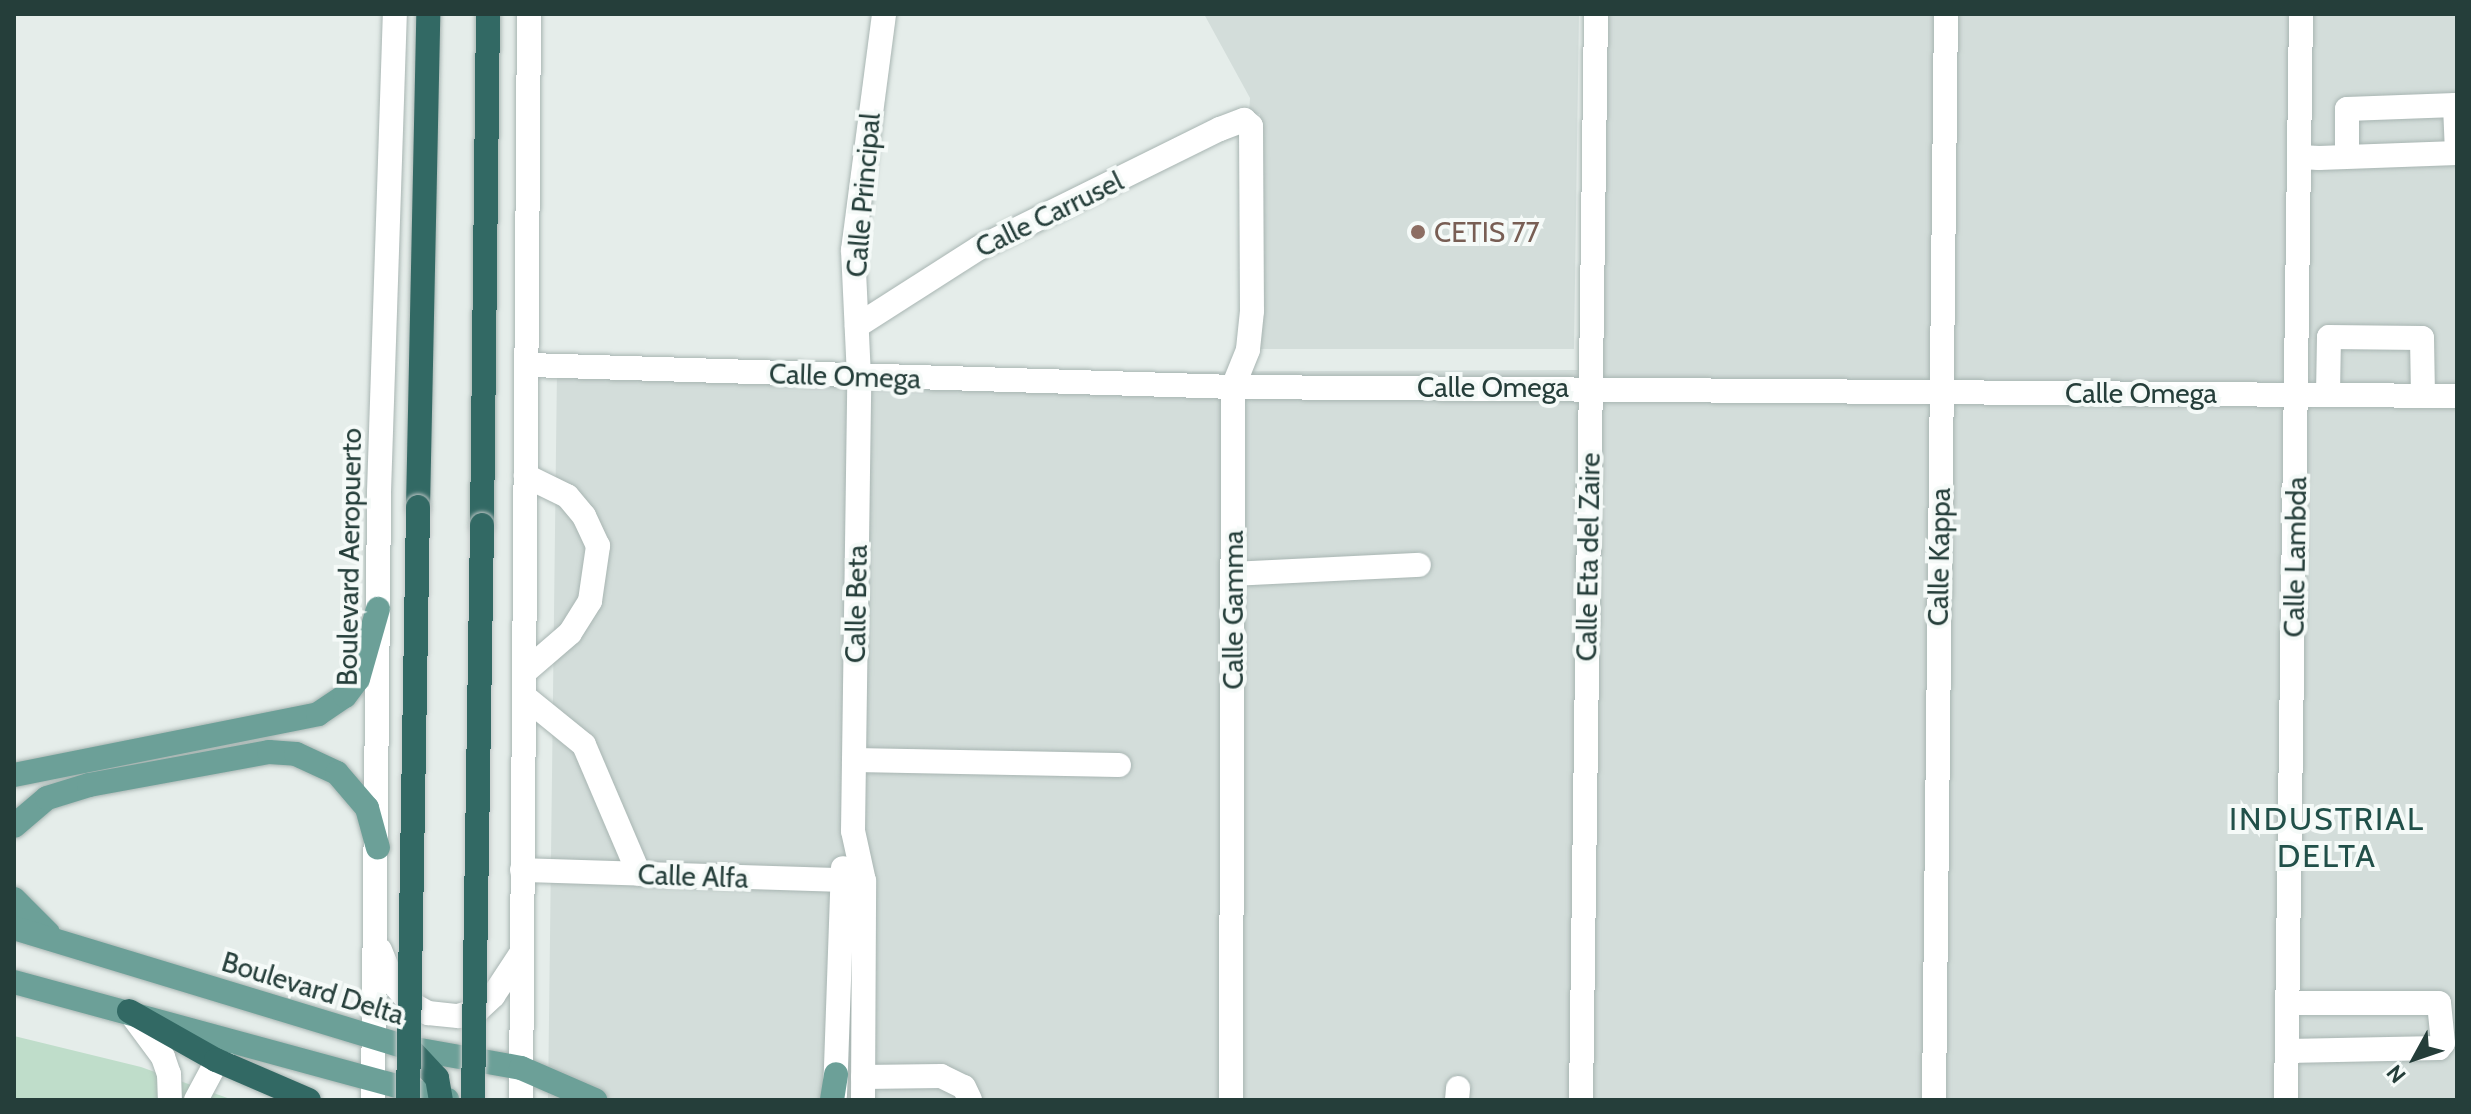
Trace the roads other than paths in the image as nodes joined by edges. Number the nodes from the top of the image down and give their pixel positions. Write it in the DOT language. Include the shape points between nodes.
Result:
graph roads {
  1 [pos="395,14"];
  2 [pos="428,14"];
  3 [pos="488,14"];
  4 [pos="529,14"];
  5 [pos="884,14"];
  6 [pos="1596,14"];
  7 [pos="1946,14"];
  8 [pos="2301,14"];
  9 [pos="1250,123"];
  10 [pos="2347,156"];
  11 [pos="2300,157"];
  12 [pos="857,326"];
  13 [pos="2296,337"];
  14 [pos="2329,337"];
  15 [pos="530,365"];
  16 [pos="859,377"];
  17 [pos="1233,387"];
  18 [pos="1591,387"];
  19 [pos="1940,393"];
  20 [pos="2298,393"];
  21 [pos="2328,394"];
  22 [pos="2423,396"];
  23 [pos="2457,396"];
  24 [pos="526,476"];
  25 [pos="1419,565"];
  26 [pos="1233,574"];
  27 [pos="378,609"];
  28 [pos="526,671"];
  29 [pos="525,697"];
  30 [pos="854,760"];
  31 [pos="1119,765"];
  32 [pos="14,775"];
  33 [pos="14,826"];
  34 [pos="853,831"];
  35 [pos="378,848"];
  36 [pos="522,870"];
  37 [pos="639,874"];
  38 [pos="839,881"];
  39 [pos="864,881"];
  40 [pos="14,899"];
  41 [pos="14,928"];
  42 [pos="374,928"];
  43 [pos="60,941"];
  44 [pos="521,953"];
  45 [pos="14,982"];
  46 [pos="2288,1003"];
  47 [pos="129,1011"];
  48 [pos="229,1038"];
  49 [pos="373,1038"];
  50 [pos="409,1048"];
  51 [pos="2287,1051"];
  52 [pos="216,1060"];
  53 [pos="521,1068"];
  54 [pos="836,1074"];
  55 [pos="373,1088"];
  56 [pos="863,1089"];
  57 [pos="170,1100"];
  58 [pos="196,1100"];
  59 [pos="309,1100"];
  60 [pos="408,1100"];
  61 [pos="443,1100"];
  62 [pos="473,1100"];
  63 [pos="521,1100"];
  64 [pos="595,1100"];
  65 [pos="834,1100"];
  66 [pos="970,1100"];
  67 [pos="1231,1100"];
  68 [pos="1581,1100"];
  69 [pos="1934,1100"];
  70 [pos="2286,1100"];
  1 -- 27 [label="street, Boulevard Aeropuerto"];
  2 -- 60 [label="highway, bridge"];
  3 -- 62 [label="highway, bridge"];
  4 -- 15 [label="street"];
  5 -- 12 [label="street, Calle Principal" via="855,224"];
  6 -- 18 [label="street, Calle Eta del Zaire"];
  7 -- 19 [label="street, Calle Kappa"];
  8 -- 11 [label="street, Calle Lambda"];
  9 -- 12 [label="street, Calle Carrusel" via="1220,129 979,248"];
  9 -- 17 [label="street, Calle Gamma" via="1252,311 1248,350"];
  10 -- 10 [label="street" via="2457,153 2455,105 2347,109"];
  10 -- 11 [label="street"];
  11 -- 13 [label="street, Calle Lambda"];
  12 -- 16 [label="street, Calle Principal"];
  13 -- 14 [label="street"];
  13 -- 20 [label="street, Calle Lambda"];
  14 -- 21 [label="street"];
  14 -- 22 [label="street" via="2422,338"];
  15 -- 16 [label="street, Calle Omega"];
  15 -- 24 [label="street"];
  16 -- 17 [label="street, Calle Omega"];
  16 -- 30 [label="street, Calle Beta"];
  17 -- 18 [label="street, Calle Omega"];
  17 -- 26 [label="street, Calle Gamma"];
  18 -- 19 [label="street, Calle Omega"];
  18 -- 68 [label="street, Calle Eta del Zaire"];
  19 -- 20 [label="street, Calle Omega"];
  19 -- 69 [label="street, Calle Kappa"];
  20 -- 21 [label="street, Calle Omega"];
  20 -- 46 [label="street, Calle Lambda"];
  21 -- 22 [label="street, Calle Omega"];
  22 -- 23 [label="street, Calle Omega"];
  24 -- 28 [label="street"];
  24 -- 28 [label="street" via="567,496 598,546 590,601 570,633"];
  25 -- 26 [label="street"];
  26 -- 67 [label="street, Calle Gamma"];
  27 -- 32 [label="main road" via="358,679 345,696 318,714"];
  27 -- 35 [label="street, Boulevard Aeropuerto"];
  28 -- 29 [label="street"];
  29 -- 36 [label="street"];
  29 -- 37 [label="street" via="584,745"];
  30 -- 31 [label="street"];
  30 -- 34 [label="street, Calle Beta"];
  33 -- 35 [label="main road" via="47,798 89,785 269,752 296,754 337,773 367,808"];
  34 -- 38 [label="street, Calle Beta"];
  34 -- 39 [label="street, Calle Beta"];
  35 -- 42 [label="street, Boulevard Aeropuerto"];
  36 -- 37 [label="street, Calle Alfa"];
  36 -- 44 [label="street"];
  37 -- 38 [label="street, Calle Alfa"];
  38 -- 39 [label="street, Calle Alfa"];
  38 -- 54 [label="street, Calle Beta"];
  39 -- 56 [label="street, Calle Beta"];
  40 -- 43 [label="main road"];
  41 -- 43 [label="main road, Boulevard Delta"];
  42 -- 44 [label="street" via="394,984 410,1003 428,1013 458,1016 478,1010"];
  42 -- 49 [label="street, Boulevard Aeropuerto"];
  43 -- 49 [label="main road, Boulevard Delta"];
  44 -- 53 [label="street"];
  45 -- 47 [label="main road"];
  46 -- 51 [label="street, Calle Lambda"];
  46 -- 51 [label="street" via="2439,1003 2443,1043 2439,1048"];
  47 -- 48 [label="main road"];
  47 -- 52 [label="highway"];
  47 -- 57 [label="street" via="163,1057"];
  48 -- 52 [label="street"];
  48 -- 55 [label="main road"];
  49 -- 50 [label="main road, Boulevard Delta"];
  49 -- 55 [label="street, Boulevard Aeropuerto"];
  50 -- 53 [label="main road, Boulevard Delta"];
  50 -- 61 [label="highway" via="431,1067"];
  51 -- 70 [label="street, Calle Lambda"];
  52 -- 58 [label="street"];
  52 -- 59 [label="highway"];
  53 -- 63 [label="street"];
  53 -- 64 [label="main road, Boulevard Delta"];
  54 -- 65 [label="main road"];
  55 -- 61 [label="main road"];
  56 -- 66 [label="street" via="941,1076 964,1087"];
}
